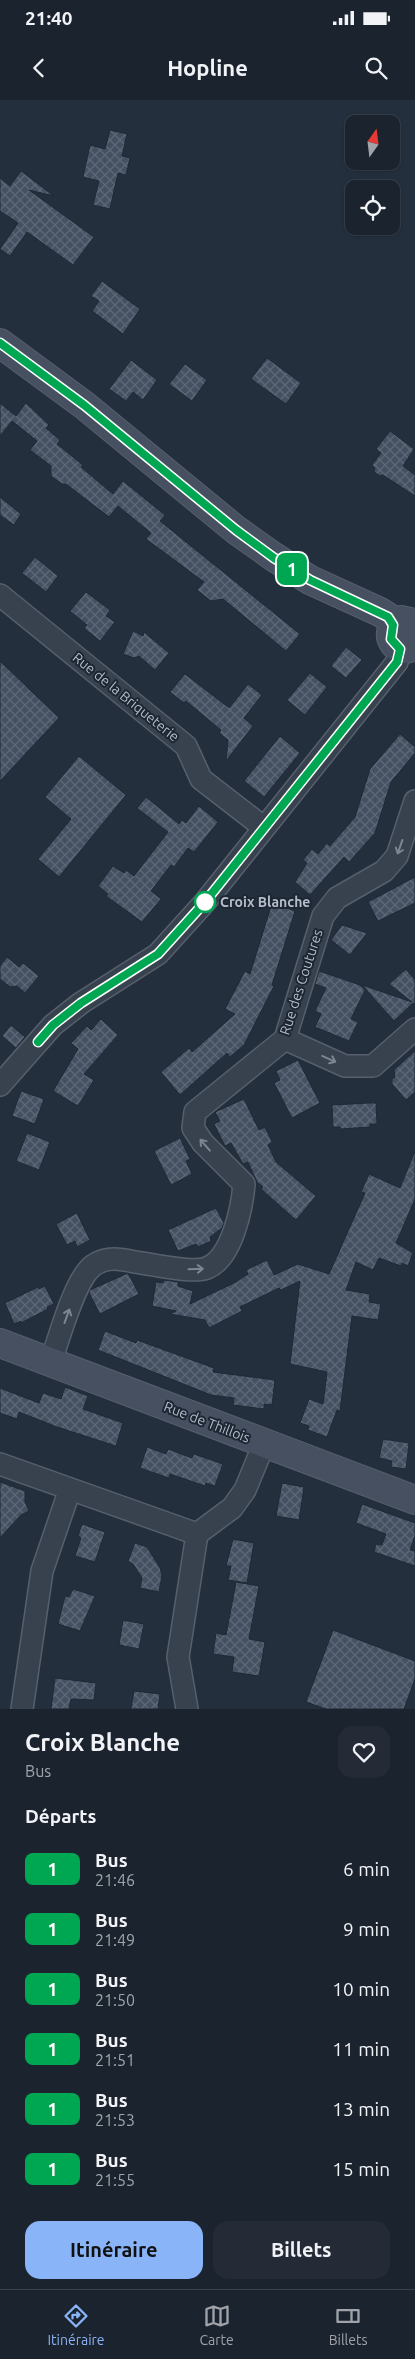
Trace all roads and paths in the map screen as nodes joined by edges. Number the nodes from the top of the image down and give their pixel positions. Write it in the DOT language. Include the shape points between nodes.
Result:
graph roads {
  1 [pos="0,343"];
  2 [pos="0,595"];
  3 [pos="406,636"];
  4 [pos="415,801"];
  5 [pos="263,827"];
  6 [pos="415,1029"];
  7 [pos="285,1039"];
  8 [pos="0,1085"];
  9 [pos="0,1343"];
  10 [pos="50,1362"];
  11 [pos="264,1444"];
  12 [pos="0,1464"];
  13 [pos="70,1489"];
  14 [pos="415,1500"];
  15 [pos="197,1534"];
  16 [pos="22,1709"];
  17 [pos="187,1709"];
  1 -- 3 [label="street" via="84,405 274,558 310,580 380,612"];
  2 -- 5 [label="street, Rue de la Briqueterie" via="186,746 201,779"];
  3 -- 5 [label="street" via="397,662"];
  4 -- 7 [label="street, Rue des Coutures, one-way" via="397,856 384,870 336,898 323,916"];
  5 -- 8 [label="street" via="205,902 158,954 81,1003 53,1025"];
  7 -- 6 [label="street, one-way" via="345,1066 373,1066"];
  10 -- 7 [label="street, Rue des Coutures, one-way" via="81,1279 94,1264 113,1258 181,1269 207,1268 224,1256 242,1207 244,1184 203,1143 193,1128 195,1112"];
  9 -- 10 [label="street, Rue de Thillois"];
  10 -- 11 [label="street, Rue de Thillois"];
  11 -- 14 [label="street, Rue de Thillois"];
  11 -- 15 [label="street" via="245,1490 232,1508"];
  12 -- 13 [label="street"];
  13 -- 15 [label="street"];
  13 -- 16 [label="street" via="42,1571"];
  15 -- 17 [label="street" via="178,1657"];
}
